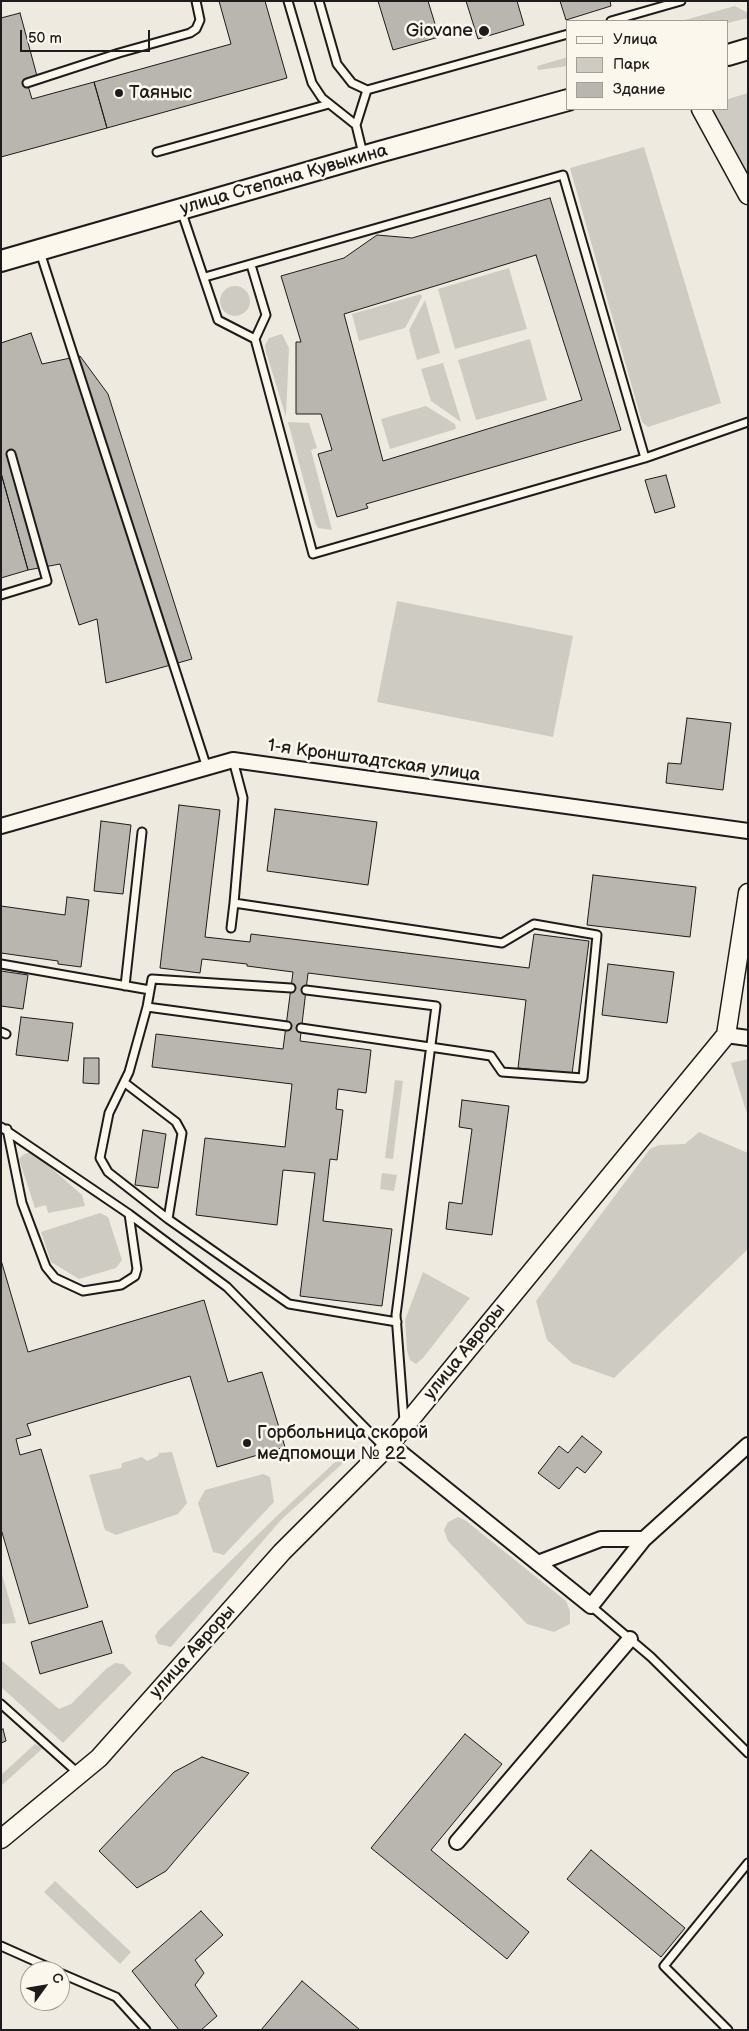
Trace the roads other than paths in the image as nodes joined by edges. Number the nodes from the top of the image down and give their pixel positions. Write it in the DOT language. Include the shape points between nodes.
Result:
graph roads {
  1 [pos="196,1"];
  2 [pos="288,1"];
  3 [pos="319,1"];
  4 [pos="682,1"];
  5 [pos="633,18"];
  6 [pos="618,20"];
  7 [pos="566,35"];
  8 [pos="748,49"];
  9 [pos="729,55"];
  10 [pos="27,83"];
  11 [pos="367,90"];
  12 [pos="566,101"];
  13 [pos="329,104"];
  14 [pos="702,110"];
  15 [pos="356,125"];
  16 [pos="157,152"];
  17 [pos="364,157"];
  18 [pos="748,195"];
  19 [pos="181,210"];
  20 [pos="40,250"];
  21 [pos="1,261"];
  22 [pos="251,265"];
  23 [pos="205,277"];
  24 [pos="255,339"];
  25 [pos="748,422"];
  26 [pos="11,454"];
  27 [pos="645,458"];
  28 [pos="1,596"];
  29 [pos="233,760"];
  30 [pos="207,768"];
  31 [pos="1,826"];
  32 [pos="142,832"];
  33 [pos="748,832"];
  34 [pos="748,893"];
  35 [pos="234,904"];
  36 [pos="230,928"];
  37 [pos="1,964"];
  38 [pos="125,986"];
  39 [pos="291,988"];
  40 [pos="150,990"];
  41 [pos="306,990"];
  42 [pos="147,1008"];
  43 [pos="286,1026"];
  44 [pos="301,1028"];
  45 [pos="726,1035"];
  46 [pos="748,1038"];
  47 [pos="431,1047"];
  48 [pos="125,1083"];
  49 [pos="4,1128"];
  50 [pos="129,1214"];
  51 [pos="168,1219"];
  52 [pos="397,1322"];
  53 [pos="404,1426"];
  54 [pos="748,1445"];
  55 [pos="388,1446"];
  56 [pos="644,1539"];
  57 [pos="538,1563"];
  58 [pos="591,1606"];
  59 [pos="630,1640"];
  60 [pos="1,1704"];
  61 [pos="748,1753"];
  62 [pos="79,1775"];
  63 [pos="1,1839"];
  64 [pos="457,1842"];
  65 [pos="748,1863"];
  66 [pos="1,1946"];
  67 [pos="34,1961"];
  68 [pos="70,1977"];
  69 [pos="146,2030"];
  70 [pos="728,2030"];
  1 -- 10 [label="lane" via="200,20 190,33"];
  2 -- 13 [label="lane" via="309,76 317,92"];
  3 -- 11 [label="lane" via="337,64 347,78"];
  4 -- 5 [label="lane"];
  5 -- 6 [label="lane"];
  7 -- 11 [label="lane"];
  8 -- 9 [label="main road"];
  11 -- 15 [label="lane"];
  12 -- 17 [label="main road, улица Степана Кувыкина"];
  13 -- 15 [label="lane"];
  13 -- 16 [label="lane"];
  14 -- 18 [label="street"];
  15 -- 17 [label="lane"];
  17 -- 19 [label="main road, улица Степана Кувыкина"];
  19 -- 20 [label="main road, улица Степана Кувыкина"];
  19 -- 23 [label="lane"];
  20 -- 21 [label="main road, улица Степана Кувыкина"];
  20 -- 30 [label="lane"];
  22 -- 23 [label="lane"];
  22 -- 24 [label="lane" via="266,315"];
  22 -- 27 [label="lane" via="563,175"];
  23 -- 24 [label="lane" via="218,320"];
  24 -- 27 [label="lane" via="314,554"];
  25 -- 27 [label="lane"];
  26 -- 28 [label="lane" via="47,581"];
  29 -- 30 [label="street, 1-я Кронштадтская улица"];
  29 -- 33 [label="street, 1-я Кронштадтская улица"];
  29 -- 35 [label="lane" via="243,798"];
  30 -- 31 [label="street, 1-я Кронштадтская улица"];
  32 -- 38 [label="lane"];
  34 -- 45 [label="street"];
  35 -- 36 [label="lane"];
  35 -- 47 [label="lane" via="502,943 534,924 597,935 583,1078 502,1072 491,1056"];
  37 -- 38 [label="lane"];
  38 -- 40 [label="lane"];
  39 -- 40 [label="lane" via="152,979"];
  40 -- 42 [label="lane"];
  41 -- 47 [label="lane" via="436,1006"];
  42 -- 43 [label="lane"];
  42 -- 48 [label="lane"];
  44 -- 47 [label="lane"];
  45 -- 46 [label="street"];
  45 -- 53 [label="street, улица Авроры"];
  47 -- 52 [label="lane"];
  48 -- 51 [label="lane" via="176,1122 182,1132"];
  48 -- 51 [label="lane" via="109,1113 100,1158 108,1172"];
  49 -- 50 [label="lane"];
  49 -- 50 [label="lane" via="22,1203 46,1267 55,1278 84,1291 121,1285 135,1276 137,1269"];
  50 -- 55 [label="lane" via="227,1288"];
  51 -- 52 [label="lane" via="289,1304"];
  52 -- 53 [label="lane"];
  53 -- 55 [label="street, улица Авроры"];
  54 -- 56 [label="street"];
  55 -- 57 [label="street"];
  55 -- 62 [label="street, улица Авроры" via="282,1552 99,1758"];
  56 -- 57 [label="street" via="601,1539"];
  56 -- 58 [label="street"];
  57 -- 58 [label="street"];
  58 -- 59 [label="lane"];
  59 -- 61 [label="lane"];
  59 -- 64 [label="street"];
  60 -- 62 [label="lane"];
  62 -- 63 [label="street, улица Авроры"];
  65 -- 70 [label="lane" via="664,1966"];
  66 -- 67 [label="lane"];
  68 -- 69 [label="lane" via="116,1998"];
}
